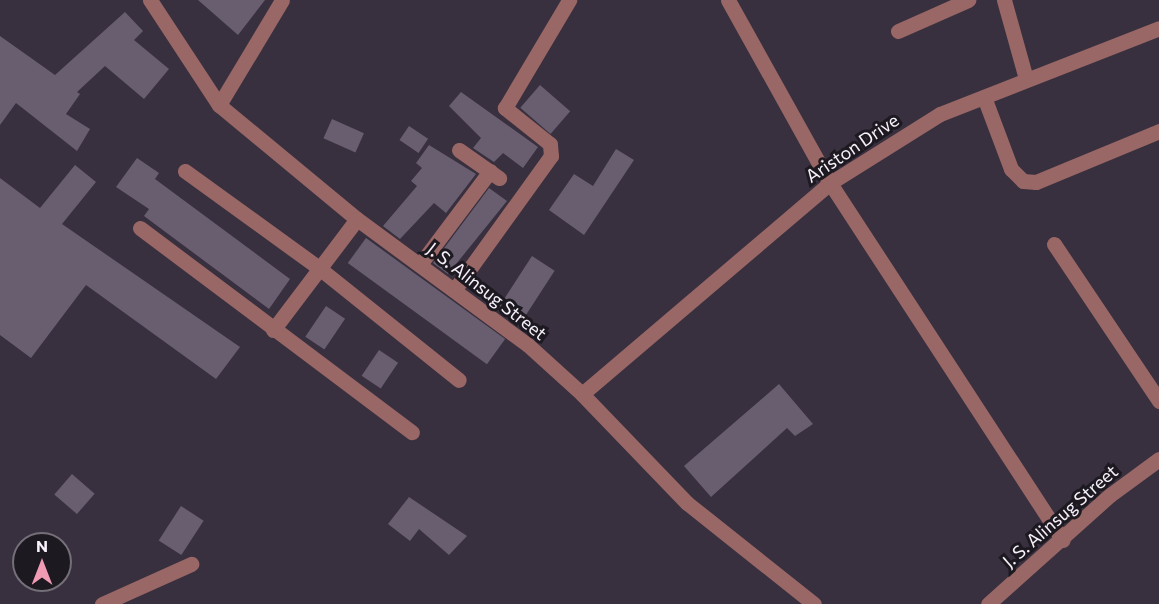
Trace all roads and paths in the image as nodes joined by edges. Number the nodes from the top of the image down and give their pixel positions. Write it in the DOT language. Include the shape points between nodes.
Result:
graph roads {
  1 [pos="150,0"];
  2 [pos="282,0"];
  3 [pos="569,0"];
  4 [pos="728,0"];
  5 [pos="968,0"];
  6 [pos="1004,0"];
  7 [pos="931,7"];
  8 [pos="1159,28"];
  9 [pos="898,31"];
  10 [pos="1026,79"];
  11 [pos="984,96"];
  12 [pos="219,105"];
  13 [pos="1159,131"];
  14 [pos="459,150"];
  15 [pos="185,171"];
  16 [pos="830,183"];
  17 [pos="357,219"];
  18 [pos="140,228"];
  19 [pos="1054,244"];
  20 [pos="421,263"];
  21 [pos="319,268"];
  22 [pos="455,289"];
  23 [pos="273,330"];
  24 [pos="459,380"];
  25 [pos="582,394"];
  26 [pos="1159,401"];
  27 [pos="412,432"];
  28 [pos="1159,459"];
  29 [pos="1063,540"];
  30 [pos="190,564"];
  31 [pos="102,604"];
  32 [pos="814,604"];
  33 [pos="988,604"];
  1 -- 12 [label="street, J. S. Alinsug Street"];
  2 -- 12 [label="street"];
  3 -- 22 [label="street" via="504,108 550,144 551,156"];
  4 -- 16 [label="street"];
  5 -- 7 [label="street"];
  6 -- 10 [label="street"];
  7 -- 9 [label="street"];
  8 -- 10 [label="street, Ariston Drive"];
  10 -- 11 [label="street, Ariston Drive"];
  11 -- 13 [label="street" via="1018,179 1036,182"];
  11 -- 16 [label="street, Ariston Drive" via="940,114"];
  12 -- 17 [label="street, J. S. Alinsug Street"];
  14 -- 20 [label="street" via="495,174"];
  15 -- 21 [label="street"];
  16 -- 25 [label="street, Ariston Drive"];
  16 -- 29 [label="street"];
  17 -- 20 [label="street, J. S. Alinsug Street"];
  17 -- 21 [label="street"];
  18 -- 23 [label="street"];
  19 -- 26 [label="street"];
  20 -- 22 [label="street, J. S. Alinsug Street"];
  21 -- 23 [label="street"];
  21 -- 24 [label="street"];
  22 -- 25 [label="street, J. S. Alinsug Street"];
  23 -- 27 [label="street"];
  25 -- 32 [label="street, J. S. Alinsug Street" via="687,503"];
  28 -- 29 [label="street, J. S. Alinsug Street" via="1110,495"];
  29 -- 33 [label="street, J. S. Alinsug Street"];
  30 -- 31 [label="street"];
}
